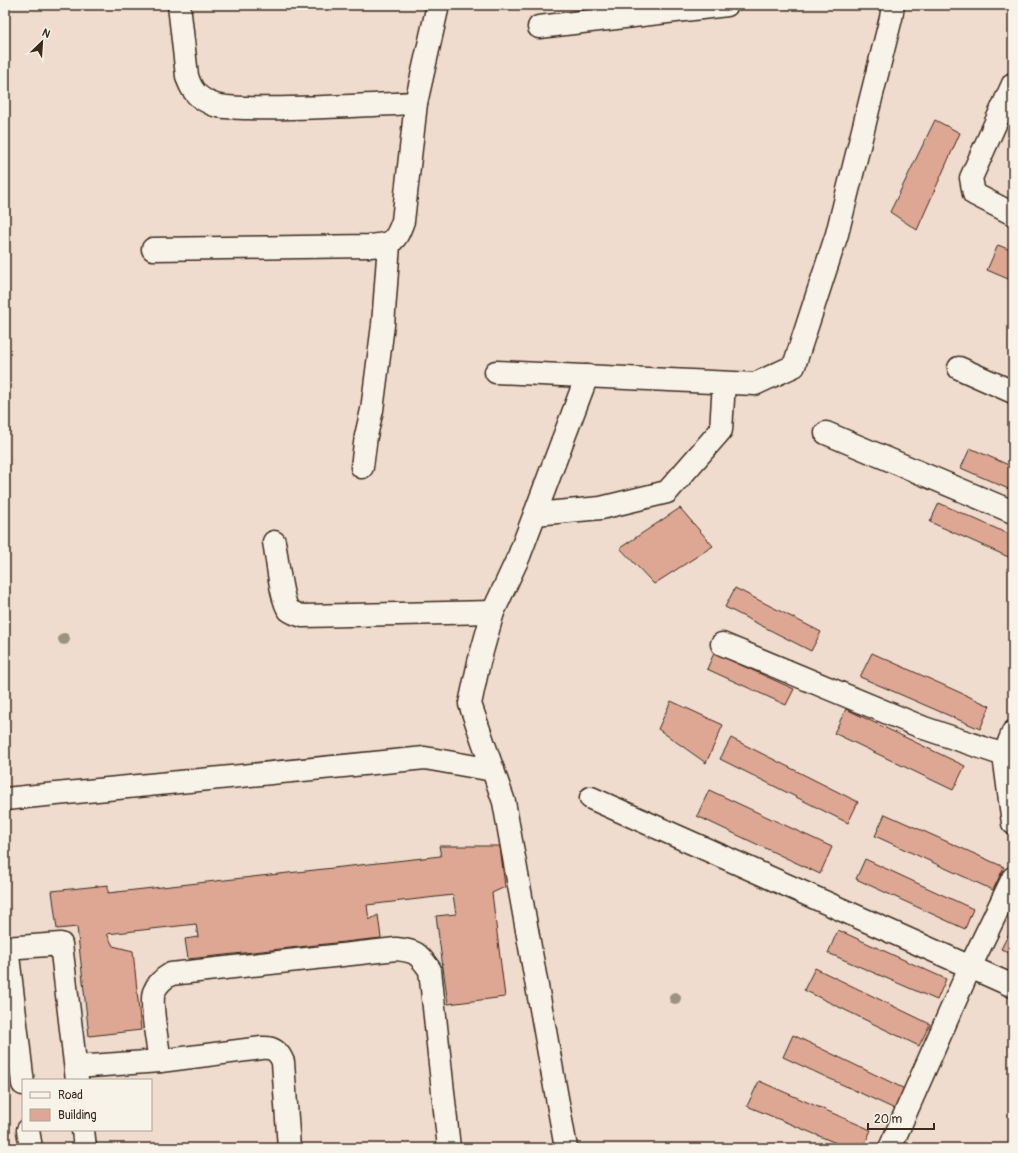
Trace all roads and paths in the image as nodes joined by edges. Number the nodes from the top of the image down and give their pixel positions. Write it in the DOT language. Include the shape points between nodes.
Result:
graph roads {
  1 [pos="179,5"];
  2 [pos="438,5"];
  3 [pos="726,5"];
  4 [pos="893,5"];
  5 [pos="698,7"];
  6 [pos="539,27"];
  7 [pos="1013,84"];
  8 [pos="416,103"];
  9 [pos="1013,214"];
  10 [pos="389,244"];
  11 [pos="153,249"];
  12 [pos="959,368"];
  13 [pos="496,372"];
  14 [pos="587,376"];
  15 [pos="724,383"];
  16 [pos="1013,392"];
  17 [pos="826,433"];
  18 [pos="362,467"];
  19 [pos="1013,512"];
  20 [pos="535,514"];
  21 [pos="274,542"];
  22 [pos="493,612"];
  23 [pos="722,644"];
  24 [pos="1013,732"];
  25 [pos="1008,758"];
  26 [pos="493,770"];
  27 [pos="591,798"];
  28 [pos="5,799"];
  29 [pos="1013,823"];
  30 [pos="1013,878"];
  31 [pos="6,947"];
  32 [pos="970,967"];
  33 [pos="1013,986"];
  34 [pos="160,1061"];
  35 [pos="76,1074"];
  36 [pos="22,1079"];
  37 [pos="28,1131"];
  38 [pos="83,1131"];
  39 [pos="31,1148"];
  40 [pos="85,1148"];
  41 [pos="289,1148"];
  42 [pos="450,1148"];
  43 [pos="566,1148"];
  44 [pos="890,1148"];
  1 -- 8 [label="lane" via="187,76 191,88 211,104 223,107 281,109"];
  2 -- 8 [label="lane"];
  3 -- 5 [label="lane"];
  4 -- 15 [label="lane" via="837,234 794,366 755,384"];
  5 -- 6 [label="lane"];
  7 -- 9 [label="lane" via="971,178 974,194"];
  8 -- 10 [label="lane" via="404,221 399,234"];
  10 -- 11 [label="lane"];
  10 -- 18 [label="lane" via="383,325"];
  12 -- 16 [label="lane"];
  13 -- 14 [label="lane"];
  14 -- 15 [label="lane"];
  14 -- 20 [label="lane"];
  15 -- 20 [label="lane" via="721,430 667,492 601,508"];
  17 -- 19 [label="lane"];
  20 -- 22 [label="lane"];
  21 -- 22 [label="lane" via="284,598 289,610 296,614 303,616"];
  22 -- 26 [label="lane" via="470,704"];
  23 -- 25 [label="lane" via="924,728"];
  24 -- 25 [label="lane"];
  25 -- 29 [label="lane"];
  26 -- 28 [label="lane" via="425,758"];
  26 -- 43 [label="lane" via="504,802"];
  27 -- 32 [label="lane"];
  30 -- 32 [label="lane"];
  31 -- 35 [label="lane" via="61,944"];
  31 -- 36 [label="lane"];
  32 -- 33 [label="lane"];
  32 -- 44 [label="lane"];
  34 -- 35 [label="lane"];
  34 -- 41 [label="lane" via="262,1048 274,1049 283,1062"];
  34 -- 42 [label="lane" via="152,999 156,987 163,978 171,974 396,948 409,950 420,956 430,970"];
  37 -- 39 [label="lane"];
  38 -- 40 [label="lane"];
}
